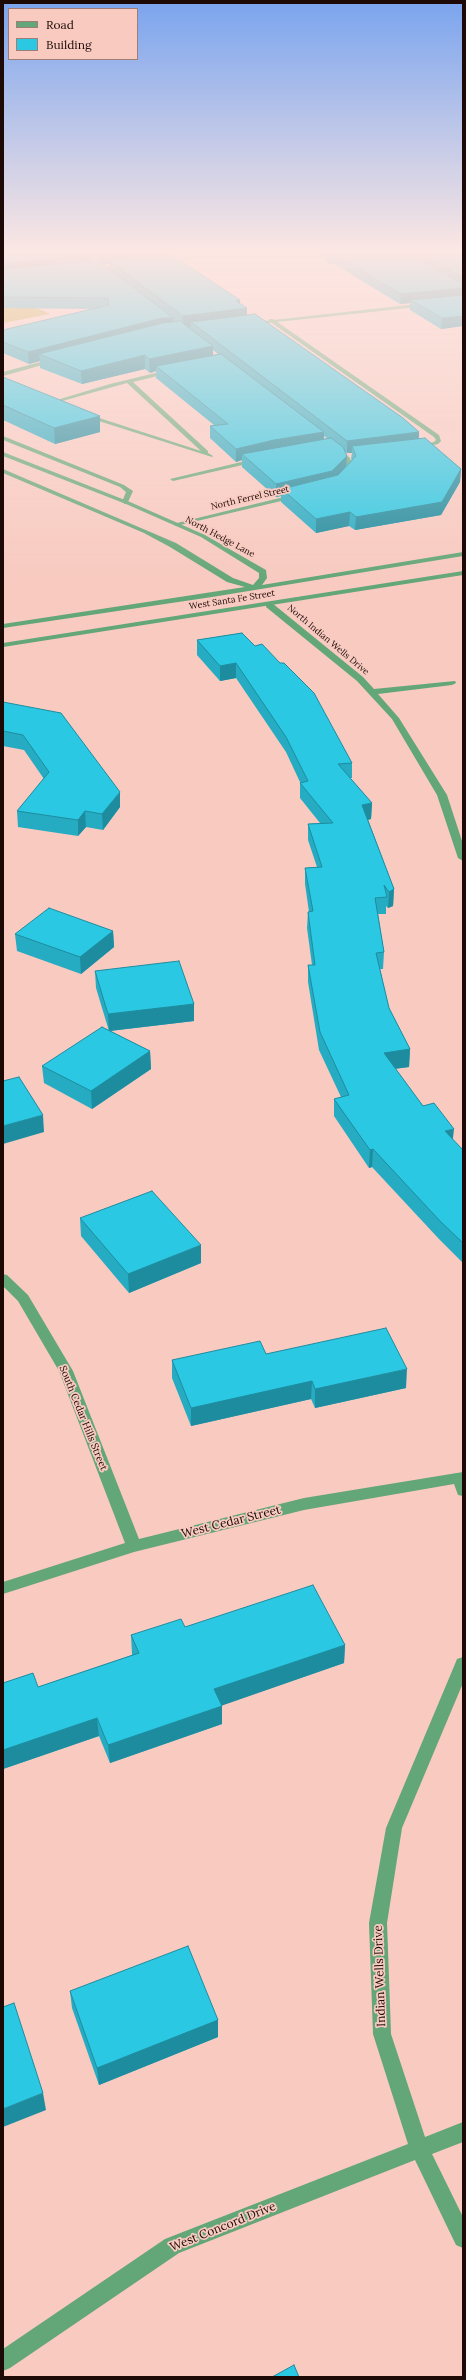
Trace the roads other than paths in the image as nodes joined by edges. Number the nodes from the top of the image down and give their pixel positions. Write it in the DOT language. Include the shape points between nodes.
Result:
graph roads {
  1 [pos="51,361"];
  2 [pos="330,361"];
  3 [pos="180,370"];
  4 [pos="4,374"];
  5 [pos="128,381"];
  6 [pos="64,408"];
  7 [pos="79,413"];
  8 [pos="3,438"];
  9 [pos="330,446"];
  10 [pos="408,450"];
  11 [pos="3,454"];
  12 [pos="210,456"];
  13 [pos="357,456"];
  14 [pos="346,457"];
  15 [pos="267,458"];
  16 [pos="224,468"];
  17 [pos="3,471"];
  18 [pos="173,479"];
  19 [pos="338,482"];
  20 [pos="305,494"];
  21 [pos="125,502"];
  22 [pos="176,524"];
  23 [pos="463,554"];
  24 [pos="463,573"];
  25 [pos="255,588"];
  26 [pos="269,605"];
  27 [pos="3,626"];
  28 [pos="3,645"];
  29 [pos="452,683"];
  30 [pos="373,692"];
  31 [pos="463,858"];
  32 [pos="3,1278"];
  33 [pos="462,1482"];
  34 [pos="134,1546"];
  35 [pos="3,1588"];
  36 [pos="463,1664"];
  37 [pos="463,2132"];
  38 [pos="420,2148"];
  39 [pos="463,2238"];
  40 [pos="3,2361"];
  1 -- 4 [label="street"];
  2 -- 10 [label="street" via="433,432 439,440 429,446"];
  3 -- 5 [label="street"];
  5 -- 6 [label="street" via="50,403"];
  5 -- 12 [label="street"];
  7 -- 12 [label="street"];
  8 -- 21 [label="street" via="122,486 130,491"];
  9 -- 14 [label="street"];
  11 -- 21 [label="street, North Hedge Lane"];
  12 -- 16 [label="street"];
  13 -- 14 [label="street"];
  14 -- 19 [label="street" via="351,469"];
  15 -- 16 [label="street"];
  16 -- 18 [label="street"];
  17 -- 25 [label="street" via="146,532 179,548 230,580"];
  20 -- 22 [label="street, North Ferrel Street"];
  21 -- 22 [label="street, North Hedge Lane"];
  22 -- 25 [label="street, North Hedge Lane" via="232,551 263,572 263,578"];
  23 -- 25 [label="street, West Santa Fe Street"];
  24 -- 26 [label="street, West Santa Fe Street"];
  25 -- 26 [label="street, North Indian Wells Drive"];
  25 -- 27 [label="street, West Santa Fe Street"];
  26 -- 28 [label="street, West Santa Fe Street"];
  26 -- 30 [label="street, North Indian Wells Drive"];
  29 -- 30 [label="street"];
  30 -- 31 [label="street, North Indian Wells Drive" via="395,718 442,795"];
  32 -- 34 [label="street, South Cedar Hills Street" via="22,1298 66,1371"];
  33 -- 34 [label="street, West Cedar Street" via="304,1504"];
  34 -- 35 [label="street, West Cedar Street"];
  36 -- 38 [label="street, Indian Wells Drive" via="394,1828 378,1923 382,2034"];
  37 -- 38 [label="street, West Concord Drive"];
  38 -- 39 [label="street, Indian Wells Drive"];
  38 -- 40 [label="street, West Concord Drive" via="172,2246"];
}
